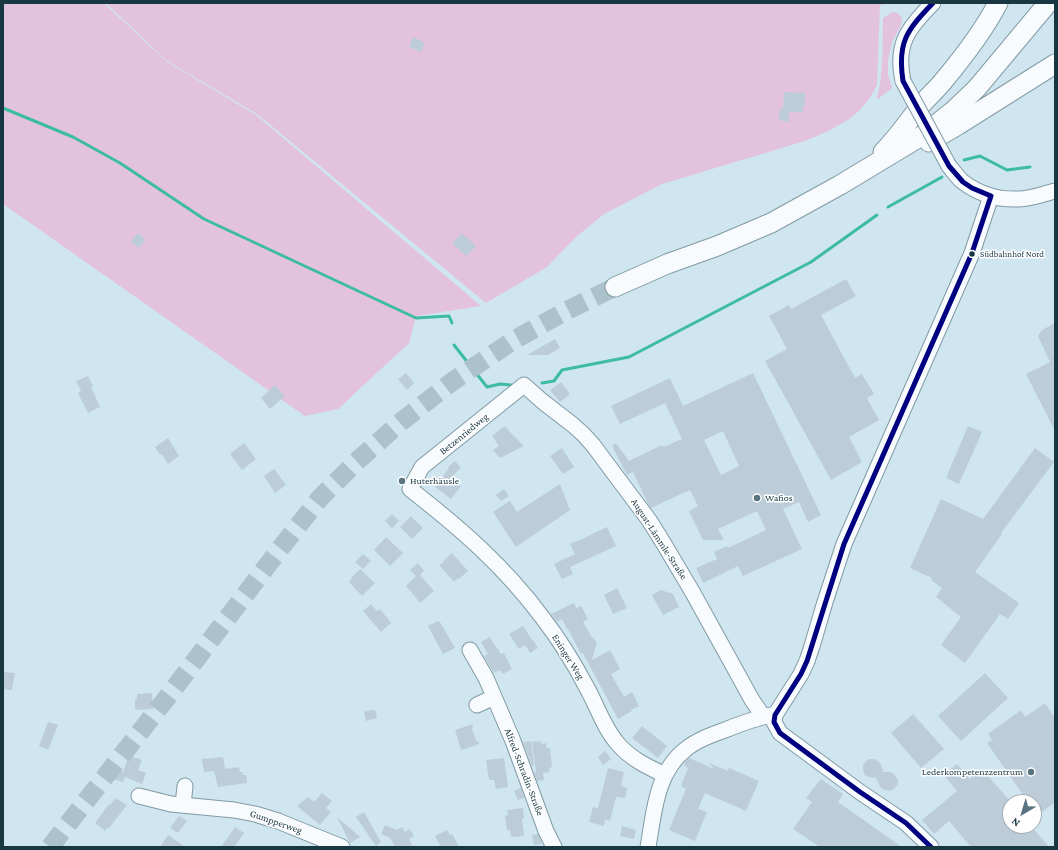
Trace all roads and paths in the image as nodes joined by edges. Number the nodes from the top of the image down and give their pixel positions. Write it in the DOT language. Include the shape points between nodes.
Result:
graph roads {
  1 [pos="933,3"];
  2 [pos="998,3"];
  3 [pos="1048,3"];
  4 [pos="1008,50"];
  5 [pos="1055,64"];
  6 [pos="896,139"];
  7 [pos="865,170"];
  8 [pos="1055,191"];
  9 [pos="991,196"];
  10 [pos="616,287"];
  11 [pos="524,385"];
  12 [pos="410,488"];
  13 [pos="470,650"];
  14 [pos="494,697"];
  15 [pos="477,705"];
  16 [pos="769,716"];
  17 [pos="665,775"];
  18 [pos="185,786"];
  19 [pos="139,796"];
  20 [pos="183,805"];
  21 [pos="342,847"];
  22 [pos="554,847"];
  23 [pos="648,847"];
  24 [pos="931,847"];
  1 -- 9 [label="street, bridge" via="906,35 900,58 903,82 949,166 963,182"];
  2 -- 6 [label="main road" via="972,45"];
  3 -- 4 [label="main road"];
  4 -- 6 [label="main road"];
  4 -- 7 [label="main road" via="977,88 953,111"];
  5 -- 7 [label="main road" via="916,149"];
  6 -- 7 [label="main road"];
  7 -- 10 [label="main road" via="771,223"];
  8 -- 9 [label="street" via="1020,199"];
  9 -- 16 [label="street" via="972,253 844,544 807,661 801,674"];
  11 -- 12 [label="street, Betzenriedweg" via="422,467"];
  11 -- 16 [label="street, August-Lämmle-Straße" via="583,434 623,485 664,544 752,700"];
  12 -- 17 [label="street, Eninger Weg" via="468,536 509,577 542,617 571,659 617,743 636,760"];
  13 -- 14 [label="street, Alfred-Schradin-Straße"];
  14 -- 15 [label="street"];
  14 -- 22 [label="street, Alfred-Schradin-Straße"];
  16 -- 17 [label="street" via="694,743 680,754"];
  16 -- 24 [label="street, August-Lämmle-Straße" via="780,733 906,823"];
  17 -- 23 [label="street" via="659,791"];
  18 -- 20 [label="street"];
  19 -- 20 [label="street, Gumpperweg"];
  20 -- 21 [label="street, Gumpperweg" via="255,814"];
}
